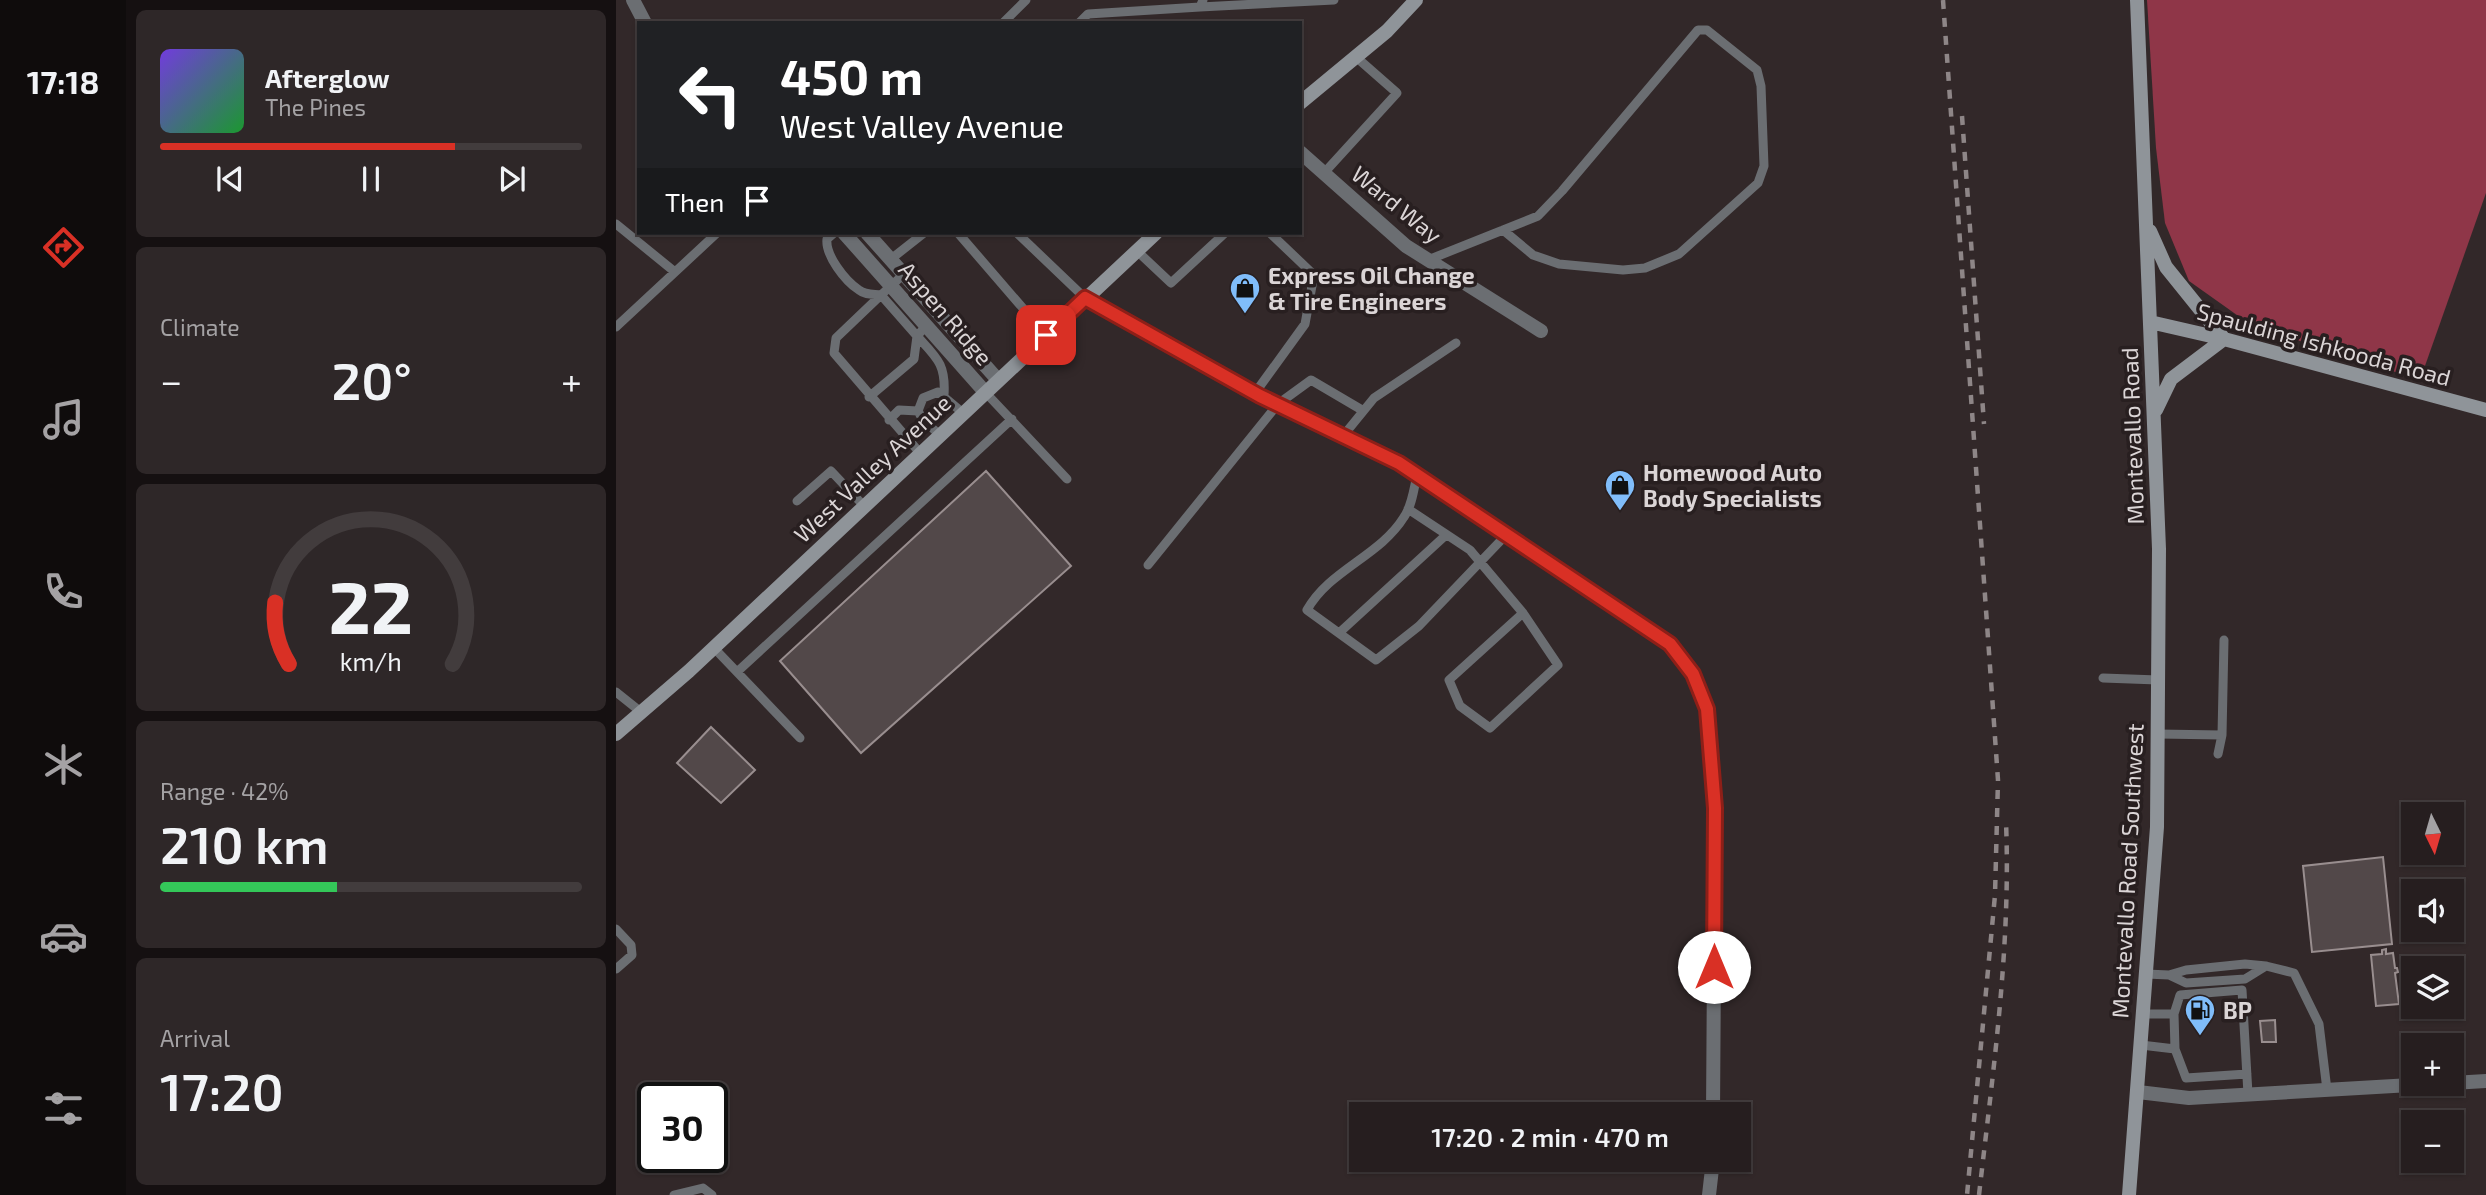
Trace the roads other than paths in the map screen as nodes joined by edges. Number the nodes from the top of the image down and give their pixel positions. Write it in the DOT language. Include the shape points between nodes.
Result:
graph roads {
  1 [pos="633,0"];
  2 [pos="1026,0"];
  3 [pos="1334,0"];
  4 [pos="1416,0"];
  5 [pos="2137,0"];
  6 [pos="1201,3"];
  7 [pos="644,21"];
  8 [pos="1005,21"];
  9 [pos="1081,21"];
  10 [pos="1356,57"];
  11 [pos="1302,101"];
  12 [pos="1302,154"];
  13 [pos="1324,173"];
  14 [pos="616,225"];
  15 [pos="2147,225"];
  16 [pos="1503,230"];
  17 [pos="715,235"];
  18 [pos="832,235"];
  19 [pos="846,235"];
  20 [pos="869,235"];
  21 [pos="922,235"];
  22 [pos="960,235"];
  23 [pos="1019,235"];
  24 [pos="1154,235"];
  25 [pos="1223,235"];
  26 [pos="1272,235"];
  27 [pos="1137,251"];
  28 [pos="891,260"];
  29 [pos="1428,260"];
  30 [pos="878,271"];
  31 [pos="675,272"];
  32 [pos="904,274"];
  33 [pos="886,290"];
  34 [pos="1085,298"];
  35 [pos="2150,322"];
  36 [pos="616,327"];
  37 [pos="922,331"];
  38 [pos="1541,331"];
  39 [pos="1046,335"];
  40 [pos="2224,339"];
  41 [pos="1456,343"];
  42 [pos="998,380"];
  43 [pos="985,392"];
  44 [pos="1255,393"];
  45 [pos="944,395"];
  46 [pos="869,397"];
  47 [pos="1278,404"];
  48 [pos="1362,410"];
  49 [pos="2486,410"];
  50 [pos="918,411"];
  51 [pos="963,413"];
  52 [pos="2154,414"];
  53 [pos="886,416"];
  54 [pos="1012,419"];
  55 [pos="940,435"];
  56 [pos="1343,436"];
  57 [pos="920,453"];
  58 [pos="1418,475"];
  59 [pos="1067,479"];
  60 [pos="797,501"];
  61 [pos="864,506"];
  62 [pos="1408,509"];
  63 [pos="1507,534"];
  64 [pos="1446,535"];
  65 [pos="2160,549"];
  66 [pos="1479,564"];
  67 [pos="1149,565"];
  68 [pos="1523,613"];
  69 [pos="1339,633"];
  70 [pos="2224,640"];
  71 [pos="714,648"];
  72 [pos="737,672"];
  73 [pos="2103,678"];
  74 [pos="2158,680"];
  75 [pos="616,692"];
  76 [pos="641,712"];
  77 [pos="616,734"];
  78 [pos="2158,734"];
  79 [pos="2222,735"];
  80 [pos="800,738"];
  81 [pos="2218,754"];
  82 [pos="616,929"];
  83 [pos="2266,966"];
  84 [pos="616,969"];
  85 [pos="2146,974"];
  86 [pos="2169,975"];
  87 [pos="2144,1014"];
  88 [pos="2174,1014"];
  89 [pos="2141,1045"];
  90 [pos="2175,1049"];
  91 [pos="2247,1074"];
  92 [pos="2196,1078"];
  93 [pos="2486,1081"];
  94 [pos="2464,1082"];
  95 [pos="2401,1086"];
  96 [pos="2327,1090"];
  97 [pos="2138,1092"];
  98 [pos="2248,1094"];
  99 [pos="2197,1097"];
  100 [pos="1713,1102"];
  101 [pos="1712,1172"];
  102 [pos="674,1195"];
  103 [pos="712,1195"];
  104 [pos="1709,1195"];
  105 [pos="2129,1195"];
  1 -- 7 [label="street"];
  2 -- 8 [label="lane"];
  3 -- 6 [label="lane"];
  4 -- 10 [label="main road"];
  5 -- 15 [label="main road"];
  6 -- 9 [label="lane" via="1088,14"];
  10 -- 11 [label="main road"];
  10 -- 13 [label="lane" via="1397,93"];
  12 -- 13 [label="street, Ward Way"];
  13 -- 29 [label="street, Ward Way"];
  14 -- 31 [label="lane"];
  15 -- 35 [label="main road"];
  15 -- 40 [label="main road" via="2166,267"];
  16 -- 16 [label="lane" via="1538,216 1698,30 1707,30 1757,70 1764,166 1758,183 1679,254 1645,268 1623,270 1559,264 1533,255"];
  16 -- 29 [label="lane"];
  17 -- 31 [label="lane"];
  18 -- 33 [label="lane" via="826,249 858,290 866,294"];
  19 -- 30 [label="street, Aspen Ridge"];
  20 -- 28 [label="street, Aspen Ridge"];
  21 -- 28 [label="lane"];
  22 -- 39 [label="lane"];
  23 -- 34 [label="lane"];
  24 -- 27 [label="main road, West Valley Avenue"];
  25 -- 27 [label="lane" via="1171,283"];
  26 -- 44 [label="lane" via="1314,275 1304,324"];
  27 -- 34 [label="main road, West Valley Avenue"];
  28 -- 30 [label="street"];
  28 -- 32 [label="street, Aspen Ridge"];
  29 -- 38 [label="street, Ward Way"];
  30 -- 33 [label="street, Aspen Ridge"];
  31 -- 36 [label="lane"];
  32 -- 33 [label="lane"];
  32 -- 42 [label="street, Aspen Ridge"];
  33 -- 37 [label="street, Aspen Ridge"];
  33 -- 46 [label="lane" via="836,338 834,353"];
  34 -- 39 [label="main road, West Valley Avenue"];
  34 -- 44 [label="street"];
  35 -- 40 [label="main road, Spaulding Ishkooda Road"];
  35 -- 52 [label="main road, Montevallo Road"];
  37 -- 43 [label="street, Aspen Ridge"];
  37 -- 45 [label="lane" via="942,363"];
  37 -- 46 [label="lane" via="914,359"];
  39 -- 42 [label="main road, West Valley Avenue"];
  40 -- 49 [label="main road, Spaulding Ishkooda Road"];
  40 -- 52 [label="main road" via="2171,379"];
  41 -- 48 [label="lane"];
  42 -- 43 [label="main road, West Valley Avenue"];
  43 -- 51 [label="main road, West Valley Avenue"];
  43 -- 54 [label="lane"];
  44 -- 47 [label="street"];
  45 -- 50 [label="lane" via="938,392 923,398"];
  45 -- 51 [label="lane"];
  46 -- 53 [label="lane"];
  47 -- 48 [label="lane" via="1311,380"];
  47 -- 56 [label="street"];
  47 -- 67 [label="lane"];
  48 -- 56 [label="lane"];
  50 -- 53 [label="lane" via="899,410"];
  50 -- 55 [label="lane"];
  51 -- 55 [label="main road, West Valley Avenue"];
  52 -- 65 [label="main road, Montevallo Road"];
  53 -- 57 [label="lane"];
  54 -- 59 [label="lane"];
  54 -- 72 [label="lane"];
  55 -- 57 [label="main road, West Valley Avenue"];
  56 -- 58 [label="street"];
  57 -- 61 [label="main road, West Valley Avenue"];
  58 -- 62 [label="lane"];
  58 -- 63 [label="street"];
  60 -- 61 [label="lane" via="831,471"];
  61 -- 71 [label="main road, West Valley Avenue"];
  62 -- 64 [label="lane"];
  62 -- 69 [label="lane" via="1387,538 1317,593 1307,610"];
  63 -- 66 [label="lane"];
  63 -- 100 [label="street" via="1670,644 1693,674 1707,709 1715,808"];
  64 -- 66 [label="lane" via="1470,550"];
  64 -- 69 [label="lane"];
  65 -- 74 [label="main road, Montevallo Road Southwest"];
  66 -- 68 [label="lane"];
  66 -- 69 [label="lane" via="1419,626 1376,660"];
  68 -- 68 [label="lane" via="1449,680 1461,706 1490,728 1558,665"];
  70 -- 79 [label="lane"];
  71 -- 72 [label="lane"];
  71 -- 76 [label="main road, West Valley Avenue"];
  72 -- 80 [label="lane"];
  73 -- 74 [label="lane"];
  74 -- 78 [label="main road, Montevallo Road Southwest"];
  75 -- 76 [label="lane"];
  76 -- 77 [label="main road, West Valley Avenue"];
  78 -- 79 [label="lane"];
  78 -- 85 [label="main road, Montevallo Road Southwest" via="2157,827"];
  79 -- 81 [label="lane"];
  82 -- 84 [label="lane" via="631,945 632,955"];
  83 -- 86 [label="lane" via="2233,965"];
  83 -- 86 [label="lane" via="2245,979 2186,983"];
  83 -- 96 [label="lane" via="2294,974 2319,1024"];
  85 -- 86 [label="lane"];
  85 -- 87 [label="main road, Montevallo Road Southwest"];
  87 -- 88 [label="lane"];
  87 -- 89 [label="main road, Montevallo Road Southwest"];
  88 -- 90 [label="lane"];
  88 -- 91 [label="lane" via="2180,995 2242,990"];
  89 -- 90 [label="lane"];
  89 -- 97 [label="main road, Montevallo Road Southwest"];
  90 -- 92 [label="lane" via="2186,1078"];
  91 -- 92 [label="lane"];
  91 -- 98 [label="lane"];
  92 -- 99 [label="lane"];
  93 -- 94 [label="street"];
  95 -- 96 [label="street"];
  96 -- 98 [label="street"];
  97 -- 99 [label="street"];
  97 -- 105 [label="main road, Montevallo Road Southwest"];
  98 -- 99 [label="street"];
  101 -- 104 [label="street"];
  102 -- 103 [label="lane" via="703,1188"];
}
